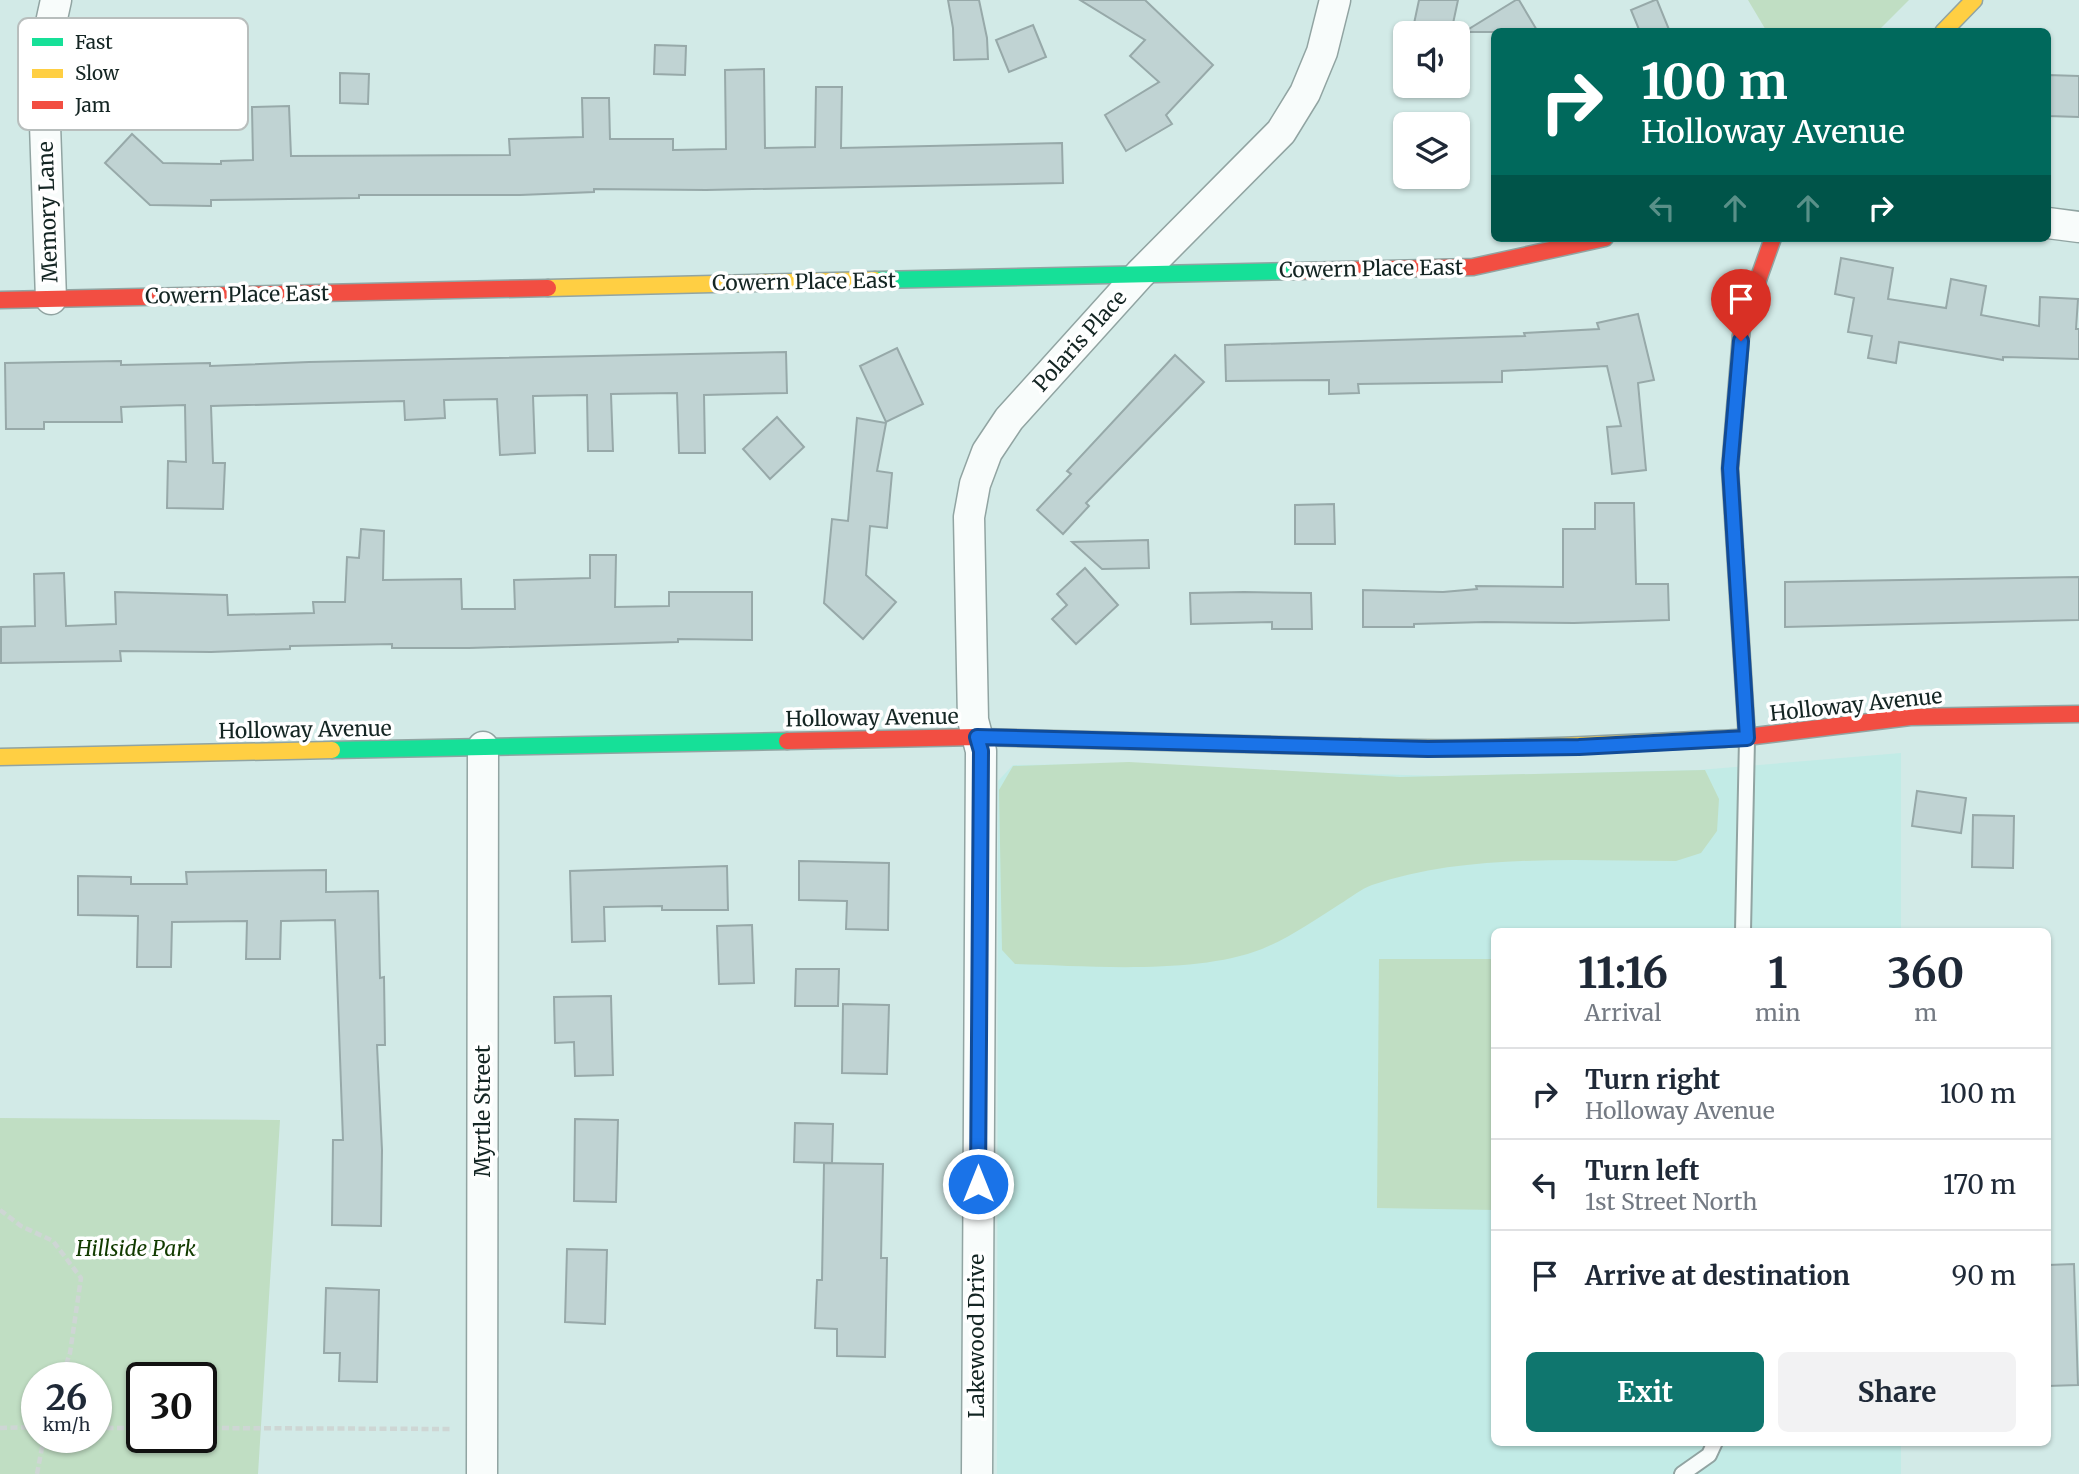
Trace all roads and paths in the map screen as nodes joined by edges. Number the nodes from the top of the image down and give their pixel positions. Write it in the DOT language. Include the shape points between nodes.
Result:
graph roads {
  1 [pos="56,0"];
  2 [pos="1335,0"];
  3 [pos="1974,0"];
  4 [pos="52,18"];
  5 [pos="1947,28"];
  6 [pos="45,130"];
  7 [pos="2051,223"];
  8 [pos="2079,227"];
  9 [pos="1587,242"];
  10 [pos="1772,242"];
  11 [pos="1140,274"];
  12 [pos="51,299"];
  13 [pos="0,300"];
  14 [pos="2079,714"];
  15 [pos="977,737"];
  16 [pos="1747,738"];
  17 [pos="483,747"];
  18 [pos="0,757"];
  19 [pos="1743,928"];
  20 [pos="0,1210"];
  21 [pos="66,1362"];
  22 [pos="0,1427"];
  23 [pos="21,1427"];
  24 [pos="217,1428"];
  25 [pos="483,1429"];
  26 [pos="1712,1446"];
  27 [pos="41,1453"];
  28 [pos="37,1474"];
  29 [pos="482,1474"];
  30 [pos="977,1474"];
  31 [pos="1682,1474"];
  1 -- 4 [label="street, Memory Lane"];
  2 -- 11 [label="street, Polaris Place" via="1322,52 1305,93 1281,132"];
  3 -- 5 [label="street"];
  6 -- 12 [label="street, Memory Lane"];
  7 -- 8 [label="street"];
  9 -- 11 [label="street, Cowern Place East" via="1474,267"];
  10 -- 16 [label="street" via="1743,322 1730,468"];
  11 -- 12 [label="street, Cowern Place East"];
  11 -- 15 [label="street, Polaris Place" via="999,433 975,484 969,517"];
  12 -- 13 [label="street, Cowern Place East"];
  14 -- 16 [label="street, Holloway Avenue" via="1910,717"];
  15 -- 16 [label="street, Holloway Avenue" via="1428,749"];
  15 -- 17 [label="street, Holloway Avenue"];
  15 -- 30 [label="street, Lakewood Drive" via="981,775"];
  16 -- 19 [label="lane"];
  17 -- 18 [label="street, Holloway Avenue"];
  17 -- 25 [label="street, Myrtle Street"];
  20 -- 21 [label="path" via="53,1241 81,1278"];
  22 -- 23 [label="path"];
  24 -- 25 [label="path"];
  25 -- 29 [label="street, Myrtle Street"];
  26 -- 31 [label="lane" via="1709,1455"];
  27 -- 28 [label="path"];
}
